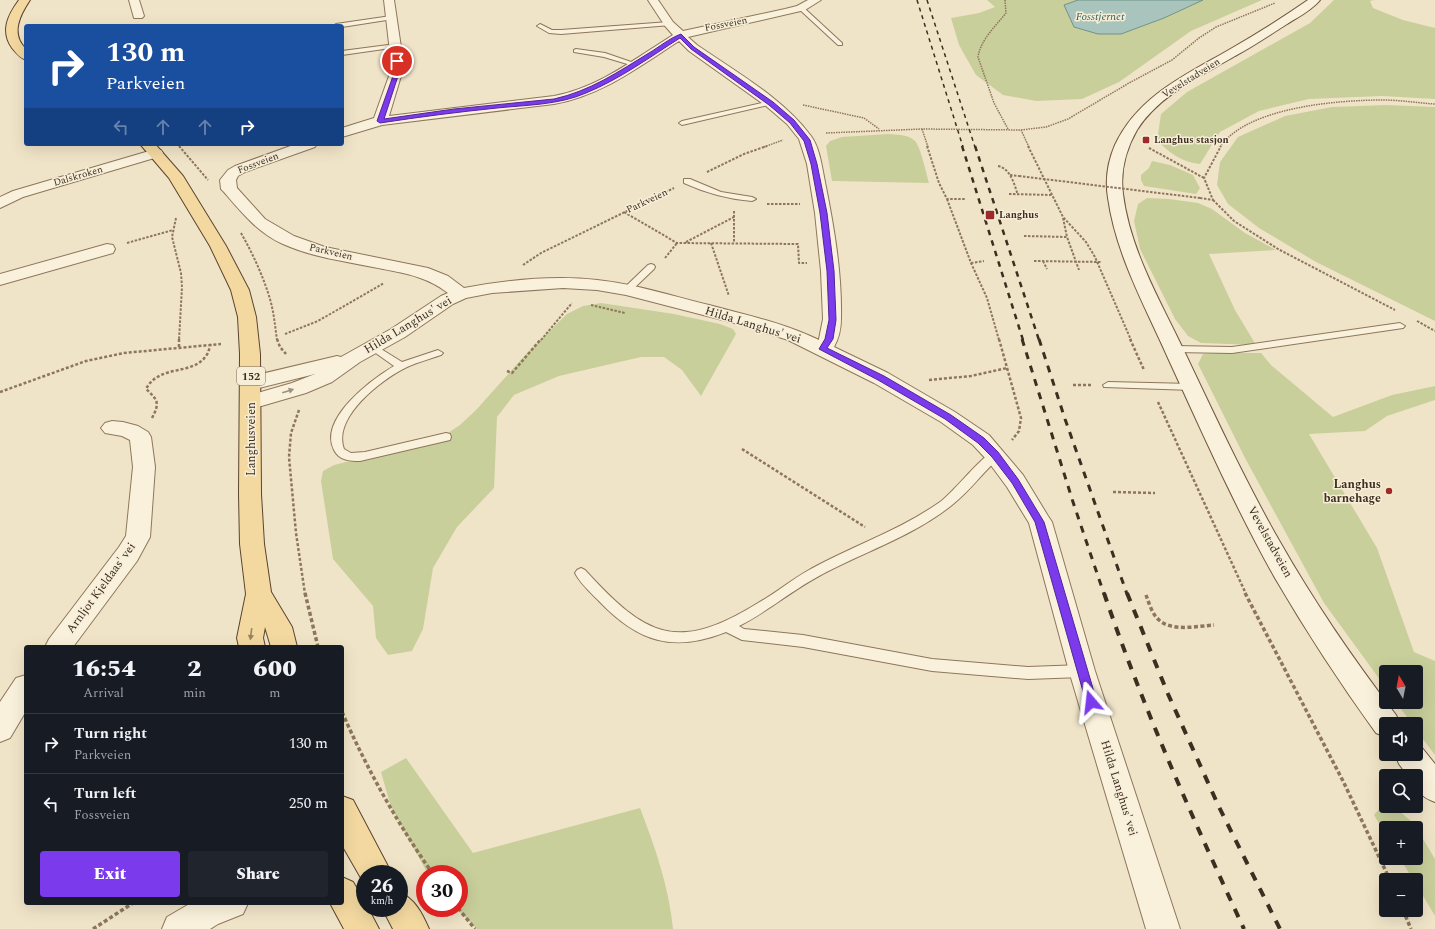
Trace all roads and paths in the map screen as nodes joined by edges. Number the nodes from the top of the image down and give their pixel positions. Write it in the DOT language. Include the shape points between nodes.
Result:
graph roads {
  1 [pos="25,0"];
  2 [pos="134,0"];
  3 [pos="389,0"];
  4 [pos="653,0"];
  5 [pos="816,0"];
  6 [pos="1004,0"];
  7 [pos="1315,0"];
  8 [pos="1277,2"];
  9 [pos="801,8"];
  10 [pos="138,16"];
  11 [pos="391,18"];
  12 [pos="669,24"];
  13 [pos="344,25"];
  14 [pos="540,26"];
  15 [pos="681,36"];
  16 [pos="840,44"];
  17 [pos="396,46"];
  18 [pos="576,51"];
  19 [pos="344,53"];
  20 [pos="24,54"];
  21 [pos="634,64"];
  22 [pos="766,100"];
  23 [pos="1435,104"];
  24 [pos="380,121"];
  25 [pos="682,123"];
  26 [pos="922,129"];
  27 [pos="879,130"];
  28 [pos="1008,130"];
  29 [pos="1021,130"];
  30 [pos="344,133"];
  31 [pos="804,134"];
  32 [pos="304,146"];
  33 [pos="152,148"];
  34 [pos="1149,148"];
  35 [pos="998,166"];
  36 [pos="1010,175"];
  37 [pos="230,176"];
  38 [pos="1204,178"];
  39 [pos="687,181"];
  40 [pos="1009,194"];
  41 [pos="1018,195"];
  42 [pos="1052,195"];
  43 [pos="734,197"];
  44 [pos="752,199"];
  45 [pos="947,199"];
  46 [pos="966,199"];
  47 [pos="1212,200"];
  48 [pos="0,203"];
  49 [pos="802,204"];
  50 [pos="178,212"];
  51 [pos="624,212"];
  52 [pos="734,217"];
  53 [pos="1063,217"];
  54 [pos="173,230"];
  55 [pos="1024,236"];
  56 [pos="1067,237"];
  57 [pos="677,243"];
  58 [pos="684,243"];
  59 [pos="712,243"];
  60 [pos="734,243"];
  61 [pos="107,249"];
  62 [pos="667,256"];
  63 [pos="799,260"];
  64 [pos="984,261"];
  65 [pos="1034,261"];
  66 [pos="1044,261"];
  67 [pos="971,262"];
  68 [pos="1077,262"];
  69 [pos="1099,262"];
  70 [pos="652,267"];
  71 [pos="1047,269"];
  72 [pos="1079,270"];
  73 [pos="422,272"];
  74 [pos="0,280"];
  75 [pos="503,288"];
  76 [pos="627,290"];
  77 [pos="461,294"];
  78 [pos="730,299"];
  79 [pos="574,301"];
  80 [pos="1401,313"];
  81 [pos="1415,320"];
  82 [pos="1400,326"];
  83 [pos="1435,331"];
  84 [pos="285,334"];
  85 [pos="211,344"];
  86 [pos="221,344"];
  87 [pos="179,347"];
  88 [pos="373,347"];
  89 [pos="823,349"];
  90 [pos="1174,349"];
  91 [pos="438,353"];
  92 [pos="401,366"];
  93 [pos="1006,368"];
  94 [pos="507,371"];
  95 [pos="881,378"];
  96 [pos="1108,385"];
  97 [pos="1151,386"];
  98 [pos="1192,387"];
  99 [pos="0,392"];
  100 [pos="251,392"];
  101 [pos="300,404"];
  102 [pos="112,428"];
  103 [pos="136,434"];
  104 [pos="446,437"];
  105 [pos="742,449"];
  106 [pos="995,455"];
  107 [pos="1113,492"];
  108 [pos="1155,493"];
  109 [pos="886,540"];
  110 [pos="581,573"];
  111 [pos="259,594"];
  112 [pos="1146,595"];
  113 [pos="726,626"];
  114 [pos="1214,626"];
  115 [pos="60,645"];
  116 [pos="252,645"];
  117 [pos="284,645"];
  118 [pos="317,645"];
  119 [pos="1082,671"];
  120 [pos="24,690"];
  121 [pos="344,716"];
  122 [pos="1381,717"];
  123 [pos="0,729"];
  124 [pos="1414,761"];
  125 [pos="1435,788"];
  126 [pos="344,826"];
  127 [pos="370,865"];
  128 [pos="427,865"];
  129 [pos="1387,873"];
  130 [pos="344,897"];
  131 [pos="130,905"];
  132 [pos="219,905"];
  133 [pos="404,917"];
  134 [pos="465,917"];
  135 [pos="1406,917"];
  136 [pos="93,929"];
  137 [pos="179,929"];
  138 [pos="362,929"];
  139 [pos="412,929"];
  140 [pos="475,929"];
  141 [pos="1163,929"];
  142 [pos="1411,929"];
  1 -- 20 [label="main road" via="16,13 11,31 13,42"];
  2 -- 10 [label="street"];
  3 -- 11 [label="street"];
  4 -- 12 [label="street"];
  5 -- 9 [label="street, Fossveien"];
  6 -- 28 [label="path" via="1006,13 983,42 978,57 994,103"];
  7 -- 90 [label="street, Vevelstadveien" via="1172,87 1139,117 1124,142 1116,168 1115,193 1120,222 1137,270"];
  8 -- 29 [label="path, Parkveien" via="1216,27 1172,60 1068,120 1046,127"];
  9 -- 15 [label="street, Fossveien"];
  9 -- 16 [label="lane"];
  11 -- 13 [label="lane"];
  11 -- 17 [label="street"];
  12 -- 14 [label="lane" via="561,32 551,32"];
  12 -- 15 [label="street"];
  15 -- 21 [label="street, Fossveien"];
  15 -- 22 [label="street" via="692,48"];
  17 -- 19 [label="lane"];
  17 -- 24 [label="street" via="396,76"];
  18 -- 21 [label="lane" via="605,55"];
  21 -- 24 [label="street, Fossveien" via="590,89 565,98"];
  22 -- 25 [label="lane"];
  22 -- 27 [label="path" via="864,118"];
  22 -- 31 [label="street"];
  23 -- 38 [label="path" via="1377,101 1317,105 1269,116 1232,132 1211,159"];
  24 -- 30 [label="street, Fossveien"];
  26 -- 27 [label="path, Parkveien"];
  26 -- 28 [label="path, Parkveien"];
  26 -- 45 [label="path" via="939,183"];
  27 -- 31 [label="path, Parkveien"];
  28 -- 29 [label="path, Parkveien"];
  29 -- 42 [label="path"];
  31 -- 39 [label="path, Parkveien" via="761,147"];
  31 -- 89 [label="street" via="814,164 830,271 832,320 829,339"];
  32 -- 37 [label="street, Fossveien" via="247,165"];
  33 -- 48 [label="street, Dalskroken" via="18,194"];
  33 -- 100 [label="main road, Langhusveien / 152" via="187,193 240,290 249,334"];
  34 -- 38 [label="path"];
  35 -- 36 [label="path" via="1002,166"];
  36 -- 41 [label="path"];
  36 -- 47 [label="path, bridge"];
  37 -- 73 [label="street, Parkveien" via="227,184 238,199 259,222 288,240 321,251"];
  38 -- 47 [label="path"];
  39 -- 43 [label="lane" via="699,188"];
  39 -- 51 [label="path, Parkveien"];
  40 -- 41 [label="path"];
  41 -- 42 [label="path"];
  42 -- 53 [label="path"];
  43 -- 44 [label="lane"];
  43 -- 52 [label="path"];
  44 -- 49 [label="path" via="752,204"];
  45 -- 46 [label="path"];
  45 -- 67 [label="path"];
  47 -- 80 [label="path" via="1234,221 1278,248"];
  50 -- 54 [label="path"];
  51 -- 57 [label="path"];
  51 -- 75 [label="path, Parkveien" via="541,253 519,268"];
  52 -- 58 [label="path"];
  52 -- 60 [label="path"];
  53 -- 56 [label="path"];
  53 -- 69 [label="path" via="1086,242"];
  54 -- 61 [label="path"];
  54 -- 87 [label="path" via="173,245 182,287"];
  55 -- 56 [label="path"];
  56 -- 68 [label="path"];
  57 -- 58 [label="path"];
  57 -- 62 [label="path"];
  58 -- 59 [label="path"];
  59 -- 60 [label="path"];
  59 -- 78 [label="path"];
  60 -- 63 [label="path" via="798,244"];
  61 -- 74 [label="street"];
  64 -- 67 [label="path"];
  65 -- 66 [label="path"];
  66 -- 68 [label="path"];
  66 -- 71 [label="path"];
  67 -- 93 [label="path" via="987,298"];
  68 -- 69 [label="path"];
  68 -- 72 [label="path"];
  69 -- 97 [label="path"];
  70 -- 76 [label="lane"];
  73 -- 77 [label="street, Parkveien" via="442,280"];
  73 -- 84 [label="path" via="386,282 318,321"];
  75 -- 76 [label="street, Hilda Langhus' vei" via="583,284"];
  75 -- 77 [label="street, Hilda Langhus' vei"];
  76 -- 89 [label="street, Hilda Langhus' vei" via="752,322"];
  77 -- 88 [label="street, Hilda Langhus' vei"];
  79 -- 94 [label="path" via="512,373"];
  81 -- 83 [label="path"];
  82 -- 90 [label="lane" via="1232,350"];
  85 -- 86 [label="path"];
  85 -- 87 [label="path"];
  85 -- 103 [label="path" via="206,356 198,363 189,368 167,372 147,384 146,389 155,396 158,408"];
  87 -- 99 [label="path" via="124,353 86,361"];
  88 -- 92 [label="lane"];
  88 -- 100 [label="street, Hilda Langhus' vei" via="312,383"];
  89 -- 95 [label="street, Hilda Langhus' vei"];
  90 -- 98 [label="street, Vevelstadveien"];
  91 -- 92 [label="lane"];
  92 -- 104 [label="lane" via="361,395 348,409 340,421 336,440 338,448 342,454 351,457 366,456"];
  93 -- 95 [label="path" via="952,379"];
  93 -- 106 [label="path" via="1022,425 1017,435"];
  95 -- 106 [label="street, Hilda Langhus' vei" via="965,428"];
  96 -- 97 [label="lane"];
  97 -- 98 [label="lane"];
  97 -- 129 [label="path" via="1220,540 1345,783"];
  98 -- 122 [label="street, Vevelstadveien" via="1271,547 1322,633"];
  100 -- 111 [label="main road, Langhusveien / 152" via="252,544"];
  101 -- 118 [label="path" via="290,436 291,485 302,577"];
  102 -- 103 [label="street" via="123,428"];
  103 -- 115 [label="street, Arnljot Kjeldaas' vei" via="140,437 144,467 138,537"];
  105 -- 109 [label="path"];
  106 -- 109 [label="lane" via="948,502"];
  106 -- 119 [label="street, Hilda Langhus' vei" via="1015,481 1040,522"];
  107 -- 108 [label="path"];
  109 -- 113 [label="lane" via="812,574 756,612"];
  110 -- 113 [label="lane" via="609,604 627,620 647,632 668,637 696,636"];
  111 -- 116 [label="main road, Langhusveien / 152, one-way" via="250,638"];
  111 -- 117 [label="main road, Langhusveien / 152" via="279,627"];
  112 -- 114 [label="path" via="1158,620 1164,624"];
  113 -- 119 [label="lane" via="742,634 803,641 932,665 1028,672"];
  119 -- 141 [label="street, Hilda Langhus' vei"];
  120 -- 123 [label="street"];
  121 -- 128 [label="path" via="372,777"];
  124 -- 125 [label="street"];
  126 -- 127 [label="main road"];
  130 -- 138 [label="main road"];
  131 -- 136 [label="path"];
  132 -- 137 [label="street"];
  133 -- 139 [label="main road"];
  134 -- 140 [label="path"];
  135 -- 142 [label="path"];
}
